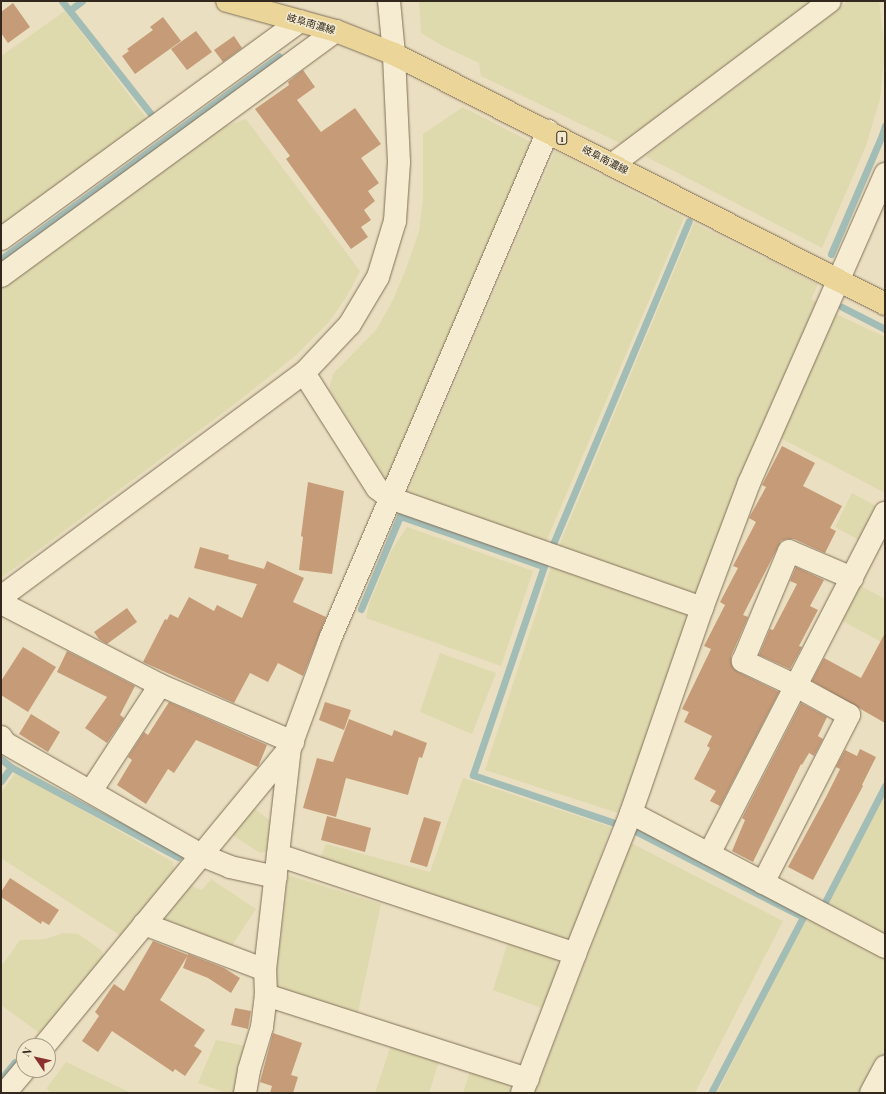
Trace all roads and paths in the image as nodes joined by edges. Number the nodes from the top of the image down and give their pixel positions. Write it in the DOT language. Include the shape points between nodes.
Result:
graph roads {
  1 [pos="227,1"];
  2 [pos="389,1"];
  3 [pos="830,1"];
  4 [pos="300,21"];
  5 [pos="336,31"];
  6 [pos="394,54"];
  7 [pos="548,131"];
  8 [pos="613,164"];
  9 [pos="885,174"];
  10 [pos="1,239"];
  11 [pos="1,276"];
  12 [pos="839,280"];
  13 [pos="885,304"];
  14 [pos="304,373"];
  15 [pos="390,498"];
  16 [pos="885,513"];
  17 [pos="852,578"];
  18 [pos="1,597"];
  19 [pos="1,604"];
  20 [pos="702,608"];
  21 [pos="160,685"];
  22 [pos="796,686"];
  23 [pos="1,737"];
  24 [pos="292,745"];
  25 [pos="91,791"];
  26 [pos="631,813"];
  27 [pos="709,854"];
  28 [pos="202,855"];
  29 [pos="278,855"];
  30 [pos="276,877"];
  31 [pos="763,883"];
  32 [pos="144,924"];
  33 [pos="885,947"];
  34 [pos="574,954"];
  35 [pos="265,970"];
  36 [pos="266,995"];
  37 [pos="51,1038"];
  38 [pos="885,1067"];
  39 [pos="17,1078"];
  40 [pos="525,1086"];
  41 [pos="5,1093"];
  42 [pos="245,1093"];
  43 [pos="871,1093"];
  1 -- 4 [label="main road, 岐阜南濃線 / 1"];
  2 -- 6 [label="street"];
  3 -- 8 [label="street"];
  4 -- 5 [label="main road, 岐阜南濃線 / 1"];
  4 -- 10 [label="street"];
  5 -- 6 [label="main road, 岐阜南濃線 / 1"];
  5 -- 11 [label="street"];
  6 -- 7 [label="main road, 岐阜南濃線 / 1"];
  6 -- 14 [label="street" via="399,162 395,221 378,277 350,324"];
  7 -- 8 [label="main road, 岐阜南濃線 / 1"];
  7 -- 15 [label="street"];
  8 -- 12 [label="main road, 岐阜南濃線 / 1"];
  9 -- 12 [label="street"];
  12 -- 13 [label="main road, 岐阜南濃線 / 1"];
  12 -- 20 [label="street" via="749,483"];
  14 -- 15 [label="street" via="377,488"];
  14 -- 18 [label="street"];
  15 -- 20 [label="street"];
  15 -- 24 [label="street" via="330,639"];
  16 -- 17 [label="street"];
  17 -- 22 [label="street"];
  17 -- 22 [label="street" via="789,551 743,661"];
  19 -- 21 [label="street"];
  20 -- 26 [label="street"];
  21 -- 24 [label="street"];
  21 -- 25 [label="street"];
  22 -- 27 [label="street"];
  22 -- 31 [label="street" via="849,716"];
  23 -- 25 [label="street" via="5,743"];
  24 -- 28 [label="street"];
  24 -- 29 [label="street"];
  25 -- 28 [label="street"];
  26 -- 27 [label="street"];
  26 -- 34 [label="street"];
  27 -- 31 [label="street"];
  28 -- 30 [label="street" via="230,867"];
  28 -- 32 [label="street"];
  29 -- 30 [label="street"];
  29 -- 34 [label="street"];
  30 -- 35 [label="street"];
  31 -- 33 [label="street"];
  32 -- 35 [label="street"];
  32 -- 37 [label="street"];
  34 -- 40 [label="street"];
  35 -- 36 [label="street"];
  36 -- 40 [label="street"];
  36 -- 42 [label="street" via="262,1027"];
  38 -- 43 [label="street"];
  39 -- 41 [label="street"];
}
